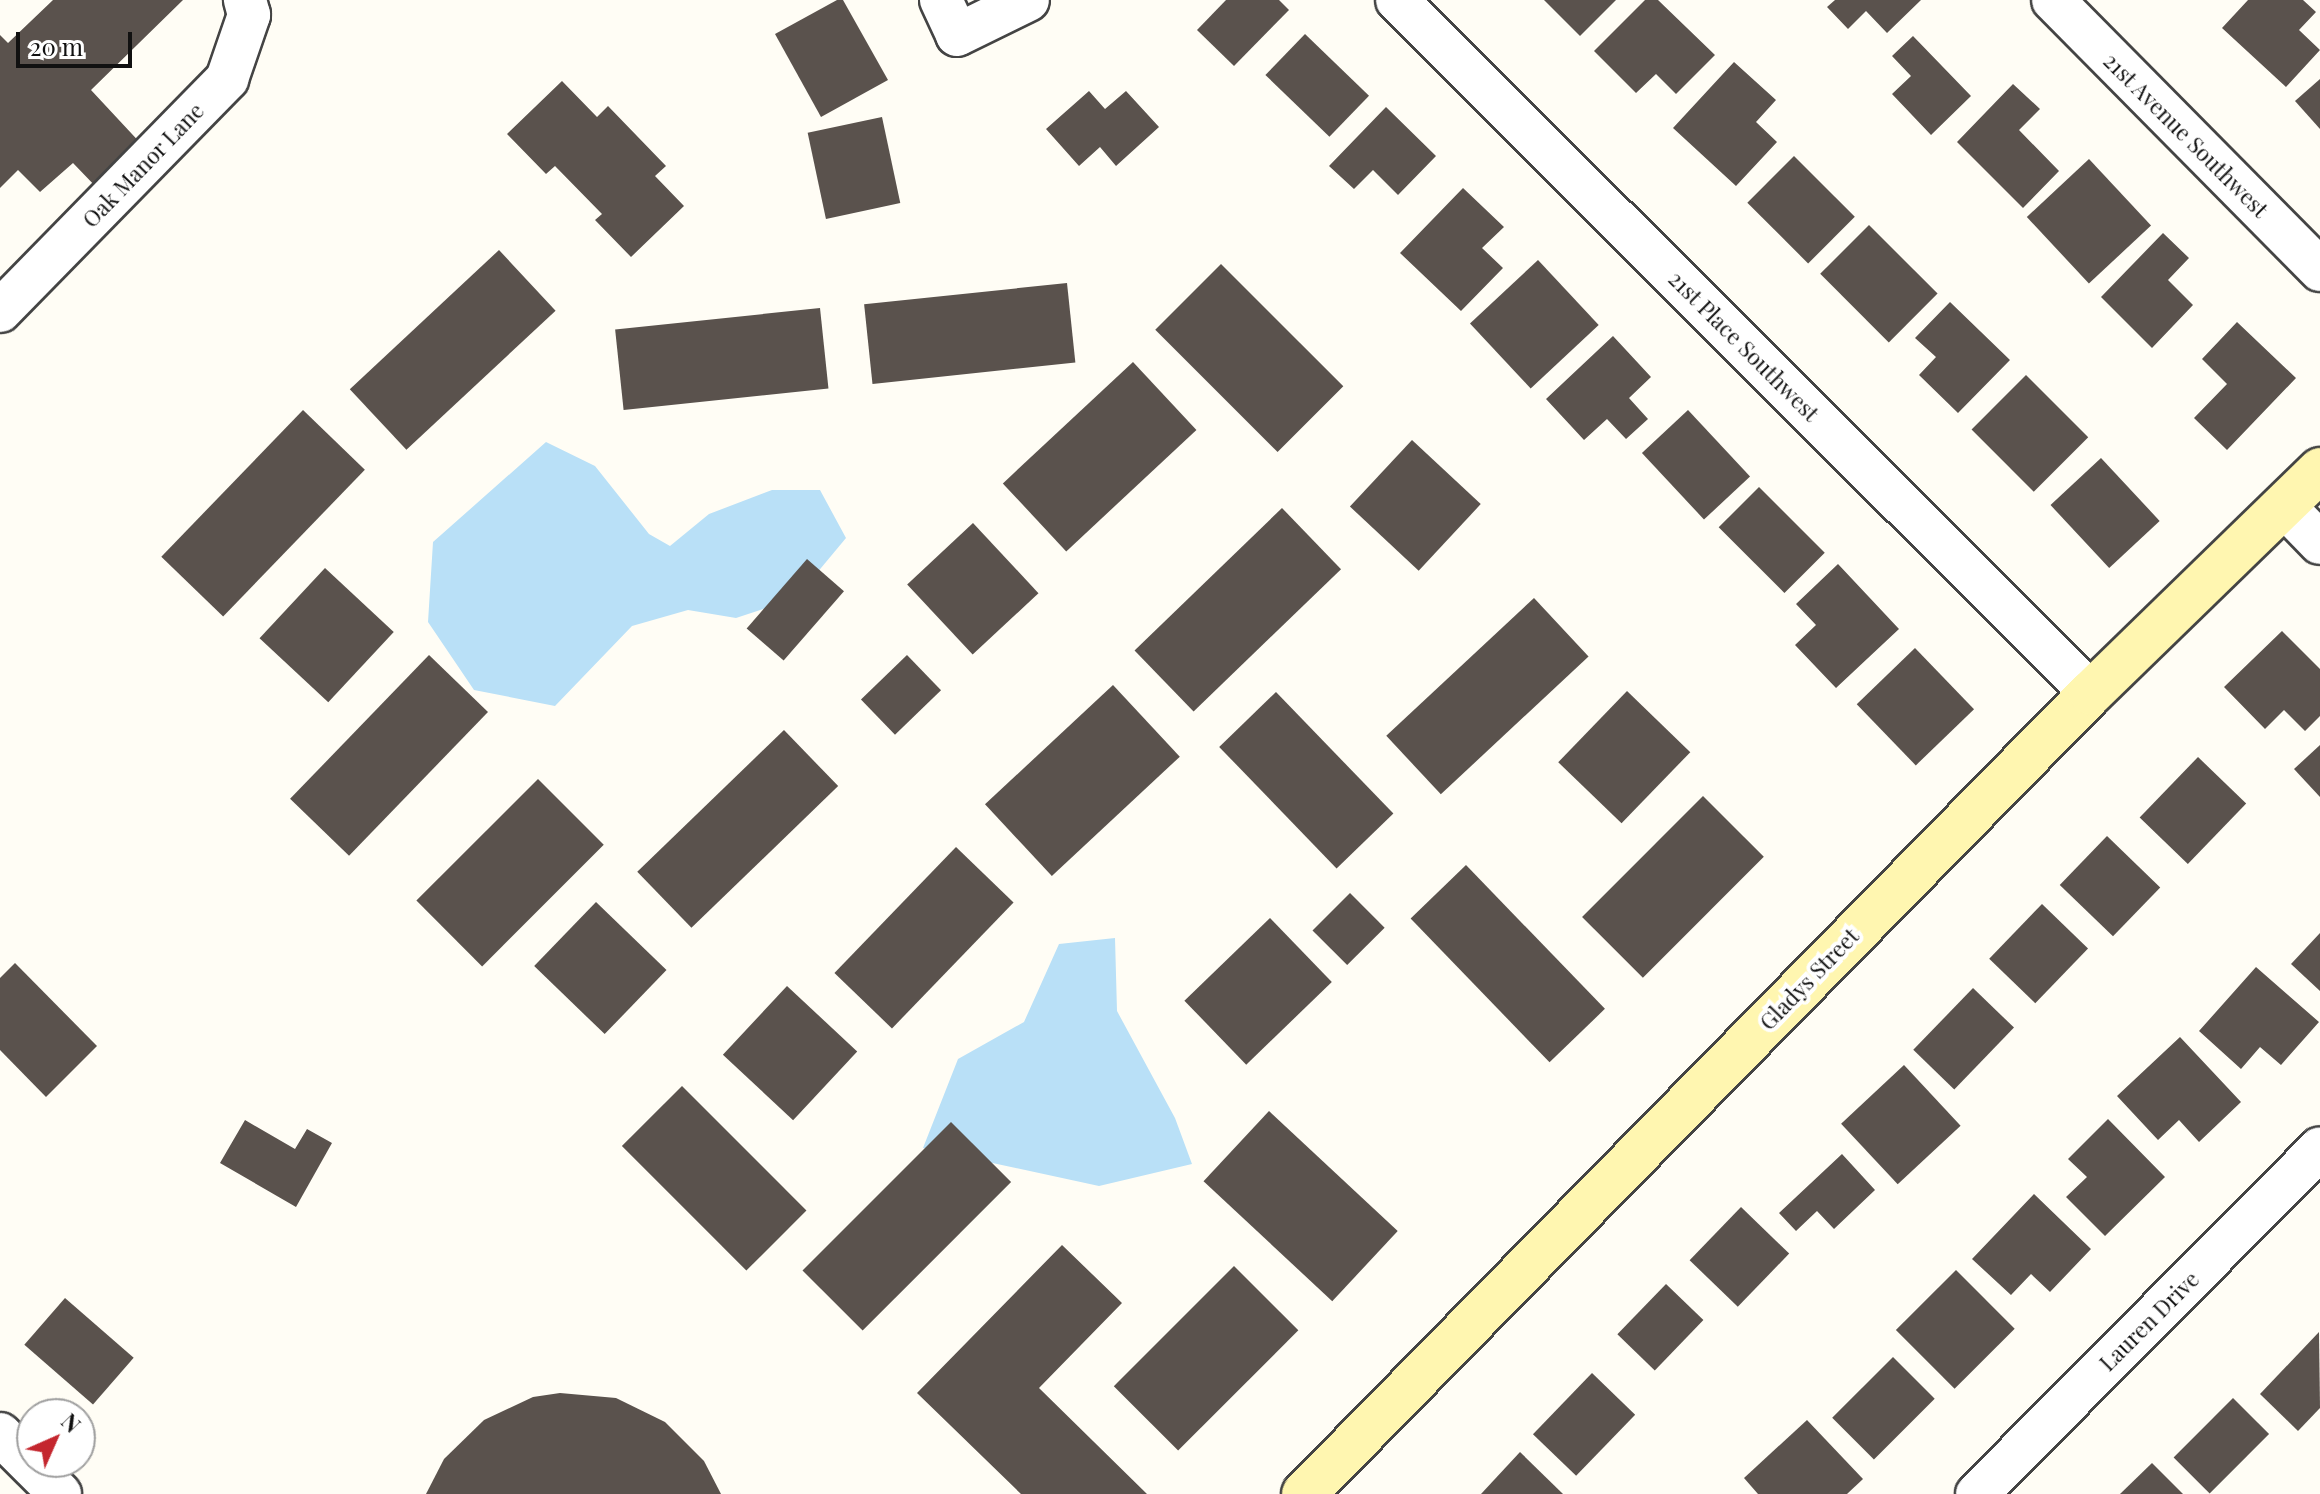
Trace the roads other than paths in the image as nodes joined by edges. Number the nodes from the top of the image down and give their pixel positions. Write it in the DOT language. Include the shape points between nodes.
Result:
graph roads {
  1 [pos="245,0"];
  2 [pos="1028,0"];
  3 [pos="1397,0"];
  4 [pos="2053,0"];
  5 [pos="949,18"];
  6 [pos="2320,270"];
  7 [pos="0,311"];
  8 [pos="2320,470"];
  9 [pos="2285,507"];
  10 [pos="2320,543"];
  11 [pos="2091,693"];
  12 [pos="2320,1148"];
  13 [pos="0,1434"];
  14 [pos="60,1494"];
  15 [pos="1304,1494"];
  16 [pos="1977,1494"];
  1 -- 7 [label="street, Oak Manor Lane" via="249,15 227,79"];
  2 -- 5 [label="street"];
  3 -- 11 [label="street, 21st Place Southwest"];
  4 -- 6 [label="street, 21st Avenue Southwest"];
  8 -- 9 [label="street, Gladys Street"];
  9 -- 10 [label="street"];
  9 -- 11 [label="street, Gladys Street"];
  11 -- 15 [label="street, Gladys Street"];
  12 -- 16 [label="street, Lauren Drive"];
  13 -- 14 [label="street"];
}
